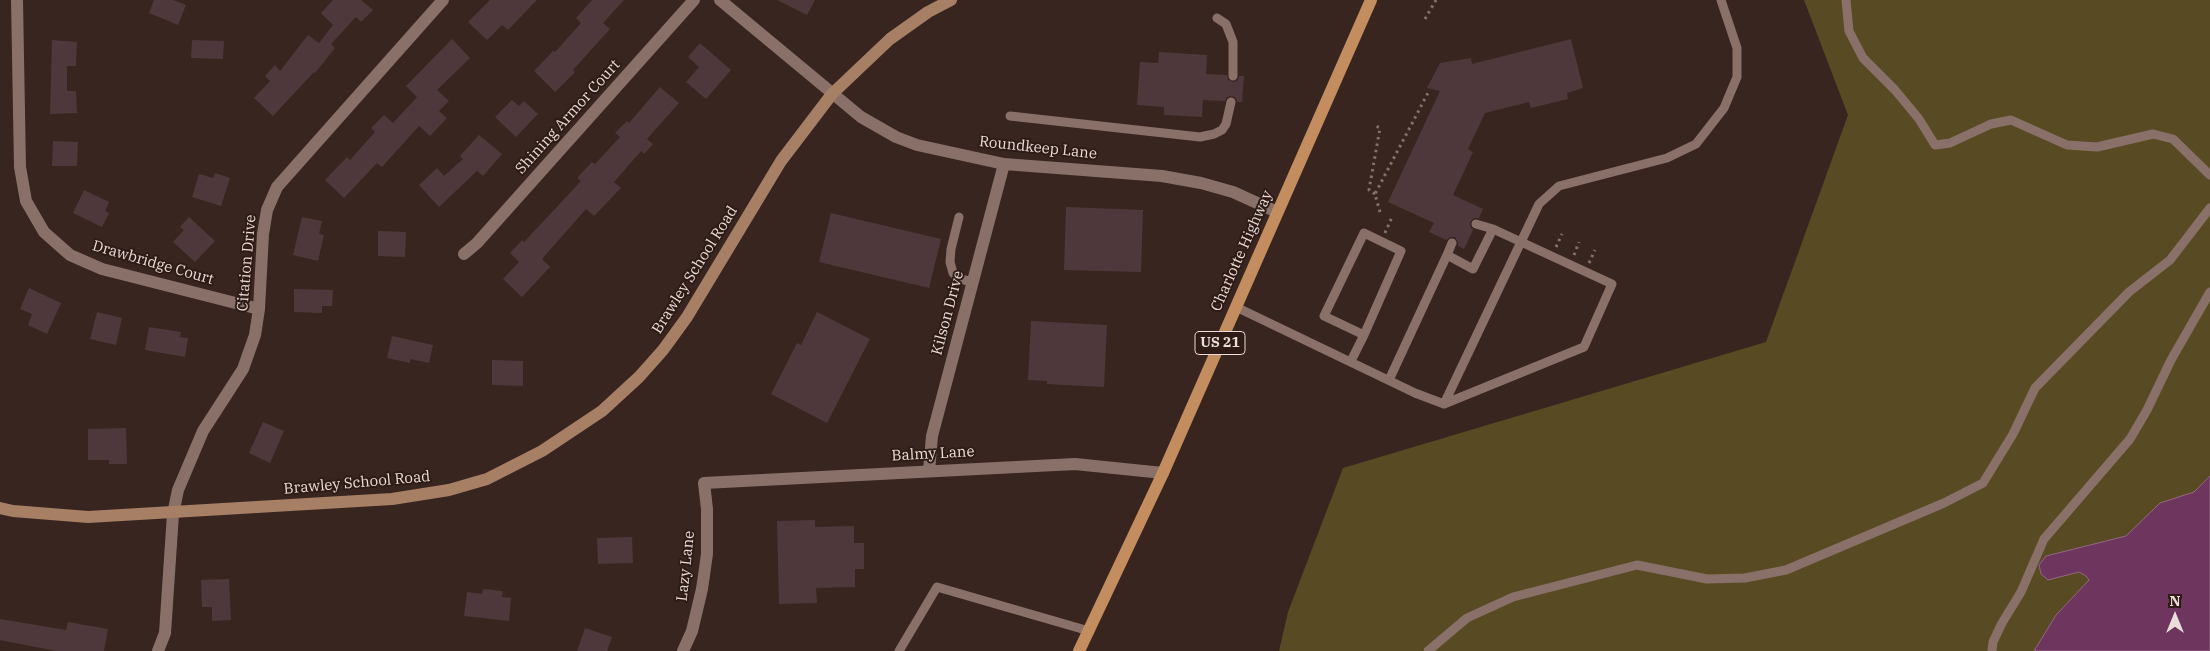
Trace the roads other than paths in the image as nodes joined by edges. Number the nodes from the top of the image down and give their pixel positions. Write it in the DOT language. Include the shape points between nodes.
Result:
graph roads {
  1 [pos="17,0"];
  2 [pos="443,0"];
  3 [pos="694,0"];
  4 [pos="720,0"];
  5 [pos="951,0"];
  6 [pos="1371,0"];
  7 [pos="1721,0"];
  8 [pos="1846,0"];
  9 [pos="1217,18"];
  10 [pos="1233,76"];
  11 [pos="832,94"];
  12 [pos="1231,102"];
  13 [pos="1010,116"];
  14 [pos="1004,164"];
  15 [pos="2210,175"];
  16 [pos="2210,208"];
  17 [pos="1277,212"];
  18 [pos="959,217"];
  19 [pos="1476,224"];
  20 [pos="1492,229"];
  21 [pos="1521,242"];
  22 [pos="1452,243"];
  23 [pos="464,254"];
  24 [pos="1446,255"];
  25 [pos="973,282"];
  26 [pos="2210,292"];
  27 [pos="1236,307"];
  28 [pos="259,309"];
  29 [pos="1364,335"];
  30 [pos="1351,361"];
  31 [pos="1389,380"];
  32 [pos="1444,404"];
  33 [pos="928,471"];
  34 [pos="1163,473"];
  35 [pos="704,483"];
  36 [pos="0,508"];
  37 [pos="173,514"];
  38 [pos="1089,631"];
  39 [pos="158,651"];
  40 [pos="683,651"];
  41 [pos="899,651"];
  42 [pos="1079,651"];
  43 [pos="1428,651"];
  44 [pos="1992,651"];
  1 -- 28 [label="street, Drawbridge Court" via="20,167 26,201 44,232 70,255 102,270"];
  2 -- 28 [label="street, Citation Drive" via="277,187 263,234"];
  3 -- 23 [label="street, Shining Armor Court"];
  4 -- 11 [label="street, Roundkeep Lane"];
  5 -- 11 [label="main road, Brawley School Road" via="890,39"];
  6 -- 17 [label="main road, Charlotte Highway / US 21"];
  7 -- 21 [label="lane" via="1737,48 1737,77 1724,108 1696,144 1667,158 1559,186 1540,204"];
  8 -- 15 [label="lane" via="1849,31 1863,58 1913,112 1935,144 1950,143 1991,124 2011,120 2067,145 2097,147 2153,134 2173,139"];
  9 -- 10 [label="lane" via="1226,24 1233,42"];
  11 -- 14 [label="street, Roundkeep Lane" via="861,117 896,137 938,151"];
  11 -- 37 [label="main road, Brawley School Road" via="781,161 687,317 663,350 602,411 542,451 487,479 449,490 392,499"];
  12 -- 13 [label="lane" via="1222,130 1200,138"];
  14 -- 17 [label="street, Roundkeep Lane" via="1162,176 1202,183 1233,192"];
  14 -- 25 [label="street, Kilson Drive"];
  16 -- 43 [label="lane" via="2170,260 2129,292 2035,388 1983,483 1944,503 1786,570 1745,578 1707,579 1638,565 1513,597 1467,618"];
  17 -- 27 [label="main road, Charlotte Highway / US 21"];
  18 -- 25 [label="lane" via="950,262 953,273 960,279"];
  19 -- 20 [label="lane"];
  20 -- 21 [label="lane"];
  20 -- 24 [label="lane" via="1473,269"];
  21 -- 32 [label="lane"];
  21 -- 32 [label="lane" via="1612,284 1584,347"];
  22 -- 24 [label="lane"];
  24 -- 31 [label="lane"];
  25 -- 33 [label="street, Kilson Drive" via="932,436"];
  26 -- 44 [label="lane" via="2130,439 2044,539 2021,592 1993,642"];
  27 -- 30 [label="lane"];
  27 -- 34 [label="main road, Charlotte Highway / US 21"];
  28 -- 37 [label="street, Citation Drive" via="255,335 243,368 203,431 178,490"];
  29 -- 29 [label="lane" via="1324,316 1364,233 1401,251"];
  29 -- 30 [label="lane"];
  30 -- 31 [label="lane"];
  31 -- 32 [label="lane"];
  33 -- 34 [label="street, Balmy Lane" via="1075,464"];
  33 -- 35 [label="street, Balmy Lane"];
  34 -- 38 [label="main road, Charlotte Highway / US 21"];
  35 -- 40 [label="street, Lazy Lane" via="707,509 704,580 692,632"];
  36 -- 37 [label="main road, Brawley School Road" via="88,517"];
  37 -- 39 [label="street, Citation Drive" via="165,632"];
  38 -- 41 [label="lane" via="937,587"];
  38 -- 42 [label="main road, Charlotte Highway / US 21"];
}
